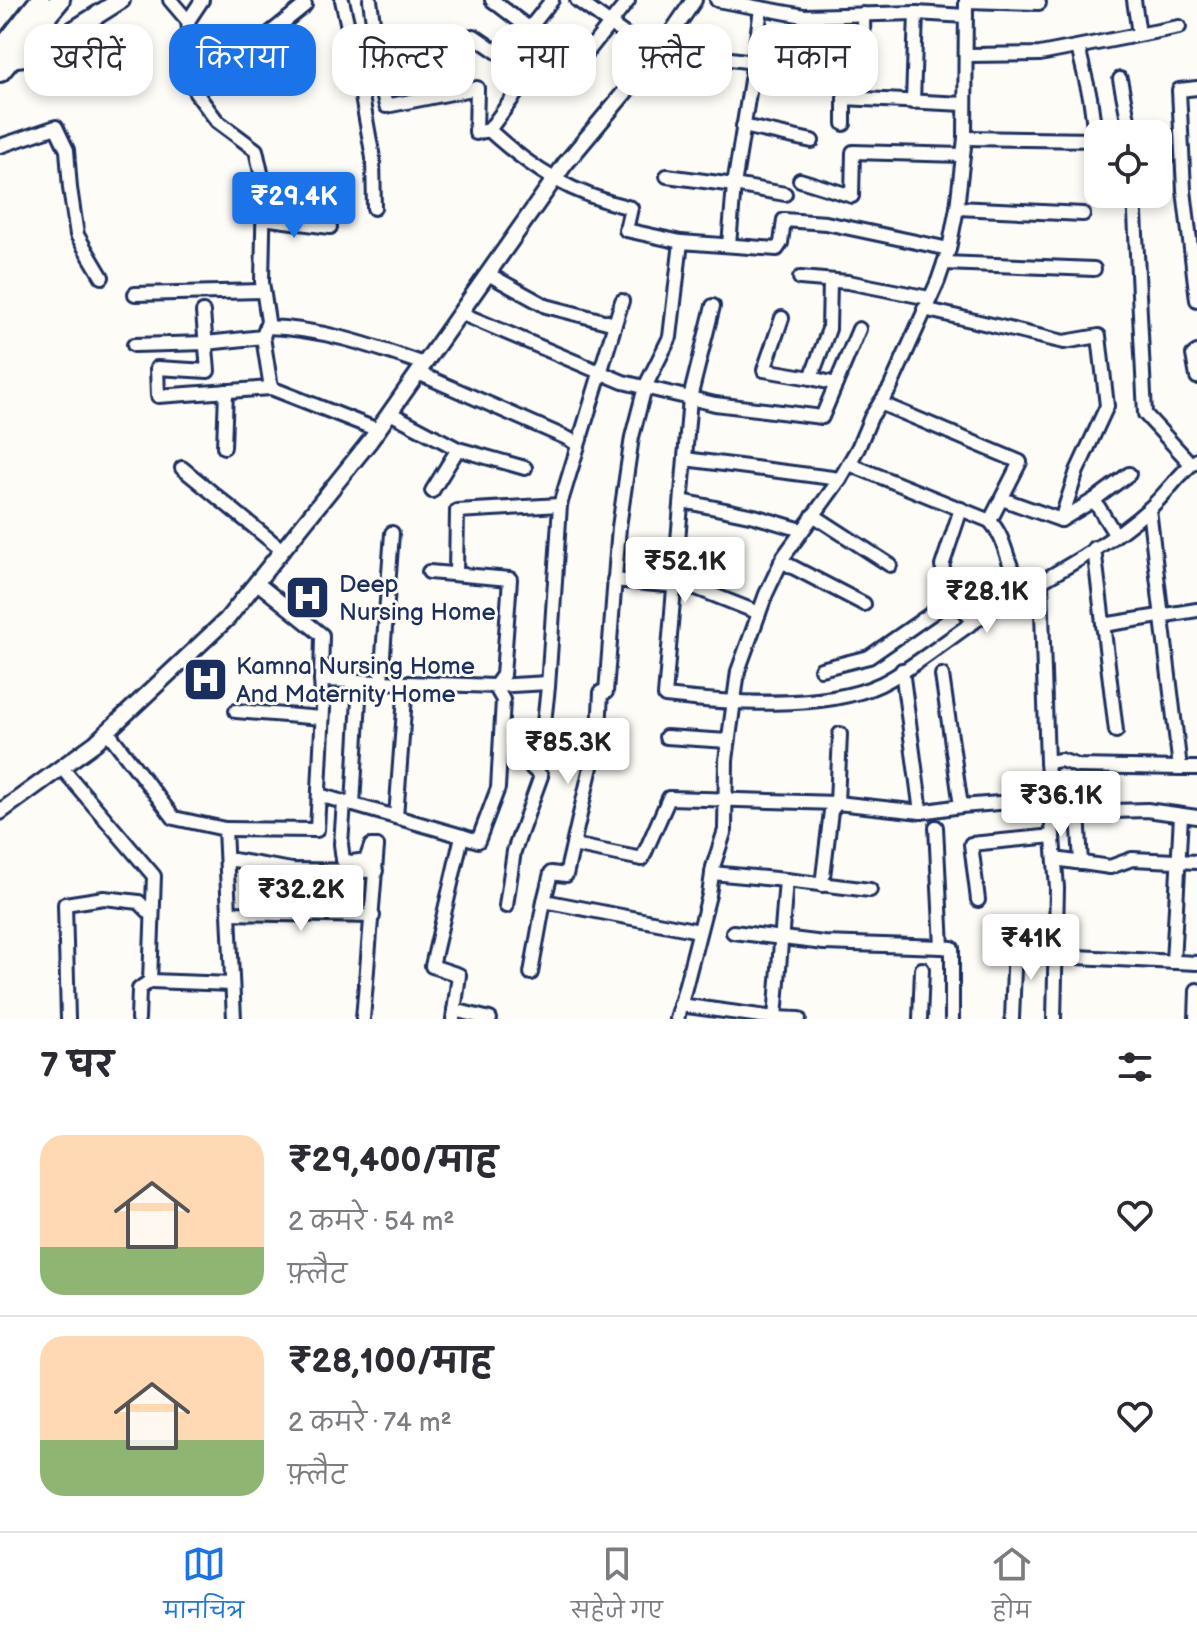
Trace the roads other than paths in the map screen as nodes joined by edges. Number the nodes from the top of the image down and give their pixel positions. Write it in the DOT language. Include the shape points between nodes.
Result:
graph roads {
  1 [pos="40,0"];
  2 [pos="60,0"];
  3 [pos="121,0"];
  4 [pos="170,0"];
  5 [pos="202,0"];
  6 [pos="342,0"];
  7 [pos="370,0"];
  8 [pos="492,0"];
  9 [pos="552,0"];
  10 [pos="577,0"];
  11 [pos="694,0"];
  12 [pos="717,0"];
  13 [pos="966,0"];
  14 [pos="1134,0"];
  15 [pos="628,1"];
  16 [pos="1039,3"];
  17 [pos="305,5"];
  18 [pos="761,8"];
  19 [pos="916,13"];
  20 [pos="863,14"];
  21 [pos="966,16"];
  22 [pos="188,21"];
  23 [pos="84,24"];
  24 [pos="188,24"];
  25 [pos="281,24"];
  26 [pos="347,24"];
  27 [pos="373,24"];
  28 [pos="524,24"];
  29 [pos="532,24"];
  30 [pos="677,24"];
  31 [pos="759,24"];
  32 [pos="863,24"];
  33 [pos="611,25"];
  34 [pos="1179,27"];
  35 [pos="23,34"];
  36 [pos="1139,34"];
  37 [pos="596,43"];
  38 [pos="1078,47"];
  39 [pos="967,55"];
  40 [pos="24,57"];
  41 [pos="2,58"];
  42 [pos="1120,79"];
  43 [pos="475,88"];
  44 [pos="1197,88"];
  45 [pos="198,96"];
  46 [pos="362,96"];
  47 [pos="384,96"];
  48 [pos="437,96"];
  49 [pos="514,96"];
  50 [pos="622,96"];
  51 [pos="748,96"];
  52 [pos="913,102"];
  53 [pos="964,104"];
  54 [pos="1094,120"];
  55 [pos="1128,120"];
  56 [pos="844,124"];
  57 [pos="743,126"];
  58 [pos="489,130"];
  59 [pos="965,138"];
  60 [pos="1084,140"];
  61 [pos="1182,140"];
  62 [pos="812,141"];
  63 [pos="1197,141"];
  64 [pos="0,146"];
  65 [pos="963,155"];
  66 [pos="667,176"];
  67 [pos="800,180"];
  68 [pos="553,181"];
  69 [pos="734,185"];
  70 [pos="1191,185"];
  71 [pos="785,194"];
  72 [pos="374,208"];
  73 [pos="957,208"];
  74 [pos="1135,208"];
  75 [pos="1083,214"];
  76 [pos="263,218"];
  77 [pos="330,227"];
  78 [pos="681,242"];
  79 [pos="729,245"];
  80 [pos="949,249"];
  81 [pos="944,263"];
  82 [pos="1094,269"];
  83 [pos="488,274"];
  84 [pos="102,277"];
  85 [pos="800,278"];
  86 [pos="830,281"];
  87 [pos="263,291"];
  88 [pos="135,294"];
  89 [pos="1197,300"];
  90 [pos="622,301"];
  91 [pos="926,303"];
  92 [pos="713,306"];
  93 [pos="203,312"];
  94 [pos="460,313"];
  95 [pos="782,318"];
  96 [pos="615,324"];
  97 [pos="859,329"];
  98 [pos="265,332"];
  99 [pos="206,343"];
  100 [pos="134,345"];
  101 [pos="1197,352"];
  102 [pos="421,368"];
  103 [pos="601,373"];
  104 [pos="1197,377"];
  105 [pos="811,378"];
  106 [pos="836,384"];
  107 [pos="645,387"];
  108 [pos="271,388"];
  109 [pos="226,391"];
  110 [pos="690,398"];
  111 [pos="880,403"];
  112 [pos="390,413"];
  113 [pos="378,430"];
  114 [pos="578,445"];
  115 [pos="224,447"];
  116 [pos="458,449"];
  117 [pos="685,459"];
  118 [pos="1194,462"];
  119 [pos="849,464"];
  120 [pos="182,468"];
  121 [pos="525,468"];
  122 [pos="1129,474"];
  123 [pos="840,479"];
  124 [pos="432,491"];
  125 [pos="1002,499"];
  126 [pos="1094,500"];
  127 [pos="682,501"];
  128 [pos="560,505"];
  129 [pos="961,509"];
  130 [pos="1149,509"];
  131 [pos="813,515"];
  132 [pos="1061,520"];
  133 [pos="990,521"];
  134 [pos="802,530"];
  135 [pos="392,533"];
  136 [pos="1115,534"];
  137 [pos="1094,548"];
  138 [pos="282,550"];
  139 [pos="781,561"];
  140 [pos="890,565"];
  141 [pos="429,572"];
  142 [pos="456,573"];
  143 [pos="614,580"];
  144 [pos="256,582"];
  145 [pos="1041,583"];
  146 [pos="674,586"];
  147 [pos="1025,591"];
  148 [pos="954,598"];
  149 [pos="864,604"];
  150 [pos="1197,610"];
  151 [pos="759,613"];
  152 [pos="1162,617"];
  153 [pos="974,622"];
  154 [pos="1103,625"];
  155 [pos="821,669"];
  156 [pos="902,670"];
  157 [pos="942,675"];
  158 [pos="321,680"];
  159 [pos="360,681"];
  160 [pos="381,682"];
  161 [pos="406,683"];
  162 [pos="548,683"];
  163 [pos="495,686"];
  164 [pos="732,704"];
  165 [pos="236,711"];
  166 [pos="322,718"];
  167 [pos="107,731"];
  168 [pos="1116,731"];
  169 [pos="840,734"];
  170 [pos="666,737"];
  171 [pos="728,741"];
  172 [pos="1047,762"];
  173 [pos="61,767"];
  174 [pos="1180,768"];
  175 [pos="1197,768"];
  176 [pos="319,795"];
  177 [pos="1050,799"];
  178 [pos="725,801"];
  179 [pos="837,803"];
  180 [pos="348,804"];
  181 [pos="961,806"];
  182 [pos="0,812"];
  183 [pos="921,812"];
  184 [pos="1181,815"];
  185 [pos="396,817"];
  186 [pos="1197,817"];
  187 [pos="936,827"];
  188 [pos="225,829"];
  189 [pos="462,836"];
  190 [pos="1053,836"];
  191 [pos="573,845"];
  192 [pos="1055,859"];
  193 [pos="227,861"];
  194 [pos="1179,861"];
  195 [pos="1197,862"];
  196 [pos="1081,863"];
  197 [pos="376,871"];
  198 [pos="712,873"];
  199 [pos="786,880"];
  200 [pos="822,885"];
  201 [pos="870,890"];
  202 [pos="978,900"];
  203 [pos="544,901"];
  204 [pos="506,906"];
  205 [pos="229,913"];
  206 [pos="152,915"];
  207 [pos="373,916"];
  208 [pos="699,931"];
  209 [pos="733,932"];
  210 [pos="782,936"];
  211 [pos="1015,944"];
  212 [pos="942,947"];
  213 [pos="1056,956"];
  214 [pos="1173,962"];
  215 [pos="1197,963"];
  216 [pos="922,969"];
  217 [pos="531,973"];
  218 [pos="150,981"];
  219 [pos="232,984"];
  220 [pos="1197,990"];
  221 [pos="680,1005"];
  222 [pos="454,1014"];
  223 [pos="775,1018"];
  224 [pos="68,1019"];
  225 [pos="138,1019"];
  226 [pos="234,1019"];
  227 [pos="363,1019"];
  228 [pos="490,1019"];
  229 [pos="677,1019"];
  230 [pos="799,1019"];
  231 [pos="920,1019"];
  232 [pos="952,1019"];
  233 [pos="1012,1019"];
  234 [pos="1054,1019"];
  235 [pos="1196,1019"];
  1 -- 35 [label="main road"];
  2 -- 35 [label="main road"];
  3 -- 23 [label="main road"];
  4 -- 22 [label="street"];
  5 -- 22 [label="street"];
  6 -- 26 [label="street"];
  7 -- 27 [label="street"];
  8 -- 28 [label="street"];
  9 -- 29 [label="street"];
  10 -- 33 [label="street"];
  11 -- 30 [label="street"];
  12 -- 18 [label="street"];
  13 -- 16 [label="street"];
  13 -- 21 [label="street"];
  14 -- 36 [label="street"];
  15 -- 33 [label="street"];
  17 -- 25 [label="street"];
  18 -- 20 [label="street" via="804,16"];
  18 -- 31 [label="street"];
  19 -- 20 [label="street"];
  19 -- 21 [label="street"];
  19 -- 52 [label="street"];
  20 -- 32 [label="street"];
  21 -- 39 [label="street"];
  22 -- 24 [label="street"];
  33 -- 37 [label="street"];
  34 -- 36 [label="street"];
  35 -- 41 [label="main road"];
  36 -- 38 [label="street"];
  38 -- 39 [label="street" via="1040,54"];
  38 -- 54 [label="street"];
  39 -- 53 [label="street"];
  40 -- 41 [label="main road"];
  42 -- 55 [label="street"];
  43 -- 58 [label="street" via="476,133"];
  44 -- 61 [label="street" via="1179,90"];
  45 -- 76 [label="street" via="217,121 256,150 264,186"];
  46 -- 72 [label="street" via="373,158"];
  47 -- 48 [label="street" via="386,106"];
  49 -- 58 [label="street"];
  50 -- 68 [label="street"];
  51 -- 57 [label="street"];
  52 -- 53 [label="street"];
  52 -- 56 [label="street" via="844,98"];
  53 -- 59 [label="street"];
  57 -- 62 [label="street"];
  57 -- 69 [label="street"];
  58 -- 68 [label="street"];
  59 -- 60 [label="street"];
  59 -- 65 [label="street"];
  61 -- 63 [label="street"];
  61 -- 70 [label="street"];
  64 -- 84 [label="street" via="56,127 67,150 77,235"];
  65 -- 67 [label="street" via="853,152 852,196"];
  65 -- 73 [label="street"];
  66 -- 69 [label="street"];
  68 -- 78 [label="street" via="631,208 626,230"];
  68 -- 83 [label="street"];
  69 -- 71 [label="street"];
  69 -- 79 [label="street"];
  70 -- 89 [label="street"];
  73 -- 75 [label="street"];
  73 -- 80 [label="street"];
  74 -- 118 [label="street" via="1145,414"];
  76 -- 77 [label="street"];
  76 -- 87 [label="street"];
  78 -- 79 [label="street"];
  78 -- 107 [label="street" via="670,337"];
  79 -- 80 [label="street" via="777,249 784,220 826,223"];
  80 -- 81 [label="street"];
  81 -- 82 [label="street"];
  81 -- 91 [label="street"];
  83 -- 94 [label="street"];
  83 -- 96 [label="street" via="546,306"];
  85 -- 86 [label="street"];
  86 -- 91 [label="street"];
  86 -- 105 [label="street" via="829,329"];
  87 -- 88 [label="street"];
  87 -- 98 [label="street"];
  90 -- 96 [label="street"];
  91 -- 111 [label="street"];
  91 -- 132 [label="street" via="1064,342 1099,336 1107,406"];
  92 -- 110 [label="street"];
  93 -- 99 [label="street"];
  94 -- 102 [label="street"];
  94 -- 103 [label="street"];
  95 -- 105 [label="street" via="764,370"];
  96 -- 103 [label="street"];
  97 -- 106 [label="street"];
  98 -- 99 [label="street"];
  98 -- 102 [label="street" via="296,328 370,345"];
  98 -- 108 [label="street"];
  99 -- 100 [label="street"];
  99 -- 109 [label="street" via="208,371 157,368 158,396"];
  101 -- 104 [label="street"];
  102 -- 112 [label="street"];
  102 -- 114 [label="street"];
  103 -- 107 [label="street"];
  103 -- 114 [label="street"];
  105 -- 106 [label="street"];
  106 -- 110 [label="street" via="822,417"];
  107 -- 110 [label="street"];
  107 -- 143 [label="street" via="632,437"];
  108 -- 109 [label="street"];
  108 -- 113 [label="street"];
  109 -- 115 [label="street"];
  110 -- 117 [label="street"];
  111 -- 119 [label="street"];
  111 -- 125 [label="street" via="1020,462"];
  112 -- 113 [label="street"];
  112 -- 116 [label="street"];
  113 -- 138 [label="street"];
  114 -- 128 [label="street"];
  116 -- 121 [label="street"];
  116 -- 124 [label="street"];
  117 -- 123 [label="street"];
  117 -- 127 [label="street"];
  118 -- 130 [label="street"];
  119 -- 123 [label="street"];
  119 -- 129 [label="street"];
  120 -- 138 [label="street"];
  122 -- 126 [label="street"];
  123 -- 131 [label="street"];
  125 -- 132 [label="street"];
  125 -- 133 [label="street"];
  126 -- 132 [label="street"];
  126 -- 136 [label="street"];
  127 -- 134 [label="street"];
  127 -- 146 [label="street"];
  128 -- 142 [label="street" via="457,511"];
  128 -- 162 [label="street"];
  129 -- 133 [label="street"];
  129 -- 148 [label="street" via="942,566"];
  130 -- 136 [label="street"];
  130 -- 152 [label="street"];
  131 -- 134 [label="street"];
  131 -- 140 [label="street"];
  133 -- 147 [label="street" via="999,531 1014,578"];
  134 -- 139 [label="street"];
  135 -- 160 [label="street"];
  136 -- 137 [label="street"];
  137 -- 145 [label="street"];
  137 -- 154 [label="street"];
  138 -- 144 [label="street"];
  139 -- 149 [label="street"];
  139 -- 151 [label="street"];
  141 -- 142 [label="street"];
  142 -- 163 [label="street" via="510,579 503,675"];
  143 -- 146 [label="street"];
  143 -- 191 [label="street" via="606,692 601,692 599,732"];
  144 -- 158 [label="street" via="322,635"];
  144 -- 167 [label="street" via="227,619"];
  145 -- 147 [label="street"];
  145 -- 172 [label="street"];
  146 -- 151 [label="street" via="696,588"];
  146 -- 164 [label="street" via="665,696"];
  147 -- 153 [label="street"];
  148 -- 153 [label="street"];
  148 -- 155 [label="street" via="869,657"];
  150 -- 152 [label="street"];
  151 -- 164 [label="street"];
  152 -- 154 [label="street"];
  152 -- 174 [label="street"];
  153 -- 156 [label="street"];
  154 -- 168 [label="street"];
  156 -- 164 [label="street" via="880,684 829,698"];
  156 -- 183 [label="street"];
  157 -- 181 [label="street"];
  158 -- 159 [label="street"];
  158 -- 166 [label="street"];
  159 -- 160 [label="street"];
  159 -- 180 [label="street"];
  160 -- 161 [label="street"];
  161 -- 163 [label="street"];
  161 -- 185 [label="street"];
  162 -- 163 [label="street"];
  162 -- 204 [label="street" via="542,741 529,765 541,776 514,851"];
  163 -- 189 [label="street" via="503,700 498,788 478,841"];
  164 -- 171 [label="street"];
  165 -- 166 [label="street"];
  166 -- 176 [label="street"];
  167 -- 173 [label="street"];
  167 -- 188 [label="street" via="174,818"];
  169 -- 179 [label="street"];
  170 -- 171 [label="street"];
  171 -- 178 [label="street"];
  172 -- 174 [label="street"];
  172 -- 177 [label="street"];
  173 -- 182 [label="street"];
  173 -- 206 [label="street" via="154,876"];
  174 -- 175 [label="street"];
  176 -- 180 [label="street"];
  176 -- 188 [label="street" via="317,830"];
  177 -- 181 [label="street"];
  177 -- 190 [label="street"];
  178 -- 179 [label="street"];
  178 -- 191 [label="street" via="669,798 642,859"];
  178 -- 198 [label="street" via="725,830"];
  179 -- 183 [label="street"];
  179 -- 200 [label="street" via="831,811"];
  180 -- 185 [label="street"];
  180 -- 197 [label="street" via="343,860 366,860 371,846 377,846"];
  181 -- 183 [label="street"];
  184 -- 186 [label="street"];
  184 -- 194 [label="street"];
  184 -- 196 [label="street" via="1147,810 1078,812"];
  185 -- 189 [label="street"];
  187 -- 212 [label="street"];
  188 -- 193 [label="street"];
  189 -- 222 [label="street" via="432,966 459,975"];
  190 -- 192 [label="street"];
  190 -- 202 [label="street" via="971,844"];
  191 -- 203 [label="street" via="566,875 551,873"];
  192 -- 196 [label="street"];
  192 -- 213 [label="street"];
  193 -- 197 [label="street" via="292,870"];
  193 -- 205 [label="street"];
  194 -- 195 [label="street"];
  194 -- 196 [label="street" via="1132,859 1110,867"];
  194 -- 214 [label="street"];
  197 -- 207 [label="street"];
  198 -- 199 [label="street"];
  198 -- 208 [label="street"];
  199 -- 200 [label="street"];
  199 -- 210 [label="street"];
  200 -- 201 [label="street"];
  203 -- 208 [label="street"];
  203 -- 217 [label="street"];
  205 -- 207 [label="street"];
  205 -- 219 [label="street"];
  206 -- 218 [label="street"];
  206 -- 224 [label="street" via="139,902 104,898 65,904"];
  207 -- 227 [label="street"];
  208 -- 221 [label="street"];
  209 -- 210 [label="street"];
  210 -- 212 [label="street" via="824,943"];
  210 -- 223 [label="street"];
  211 -- 233 [label="street"];
  212 -- 232 [label="street" via="952,948"];
  213 -- 214 [label="street"];
  213 -- 234 [label="street"];
  214 -- 215 [label="street"];
  216 -- 231 [label="street"];
  218 -- 219 [label="street"];
  218 -- 225 [label="street" via="139,989"];
  219 -- 226 [label="street"];
  220 -- 235 [label="street"];
  221 -- 223 [label="street"];
  221 -- 229 [label="street"];
  222 -- 228 [label="street"];
  223 -- 230 [label="street"];
}
